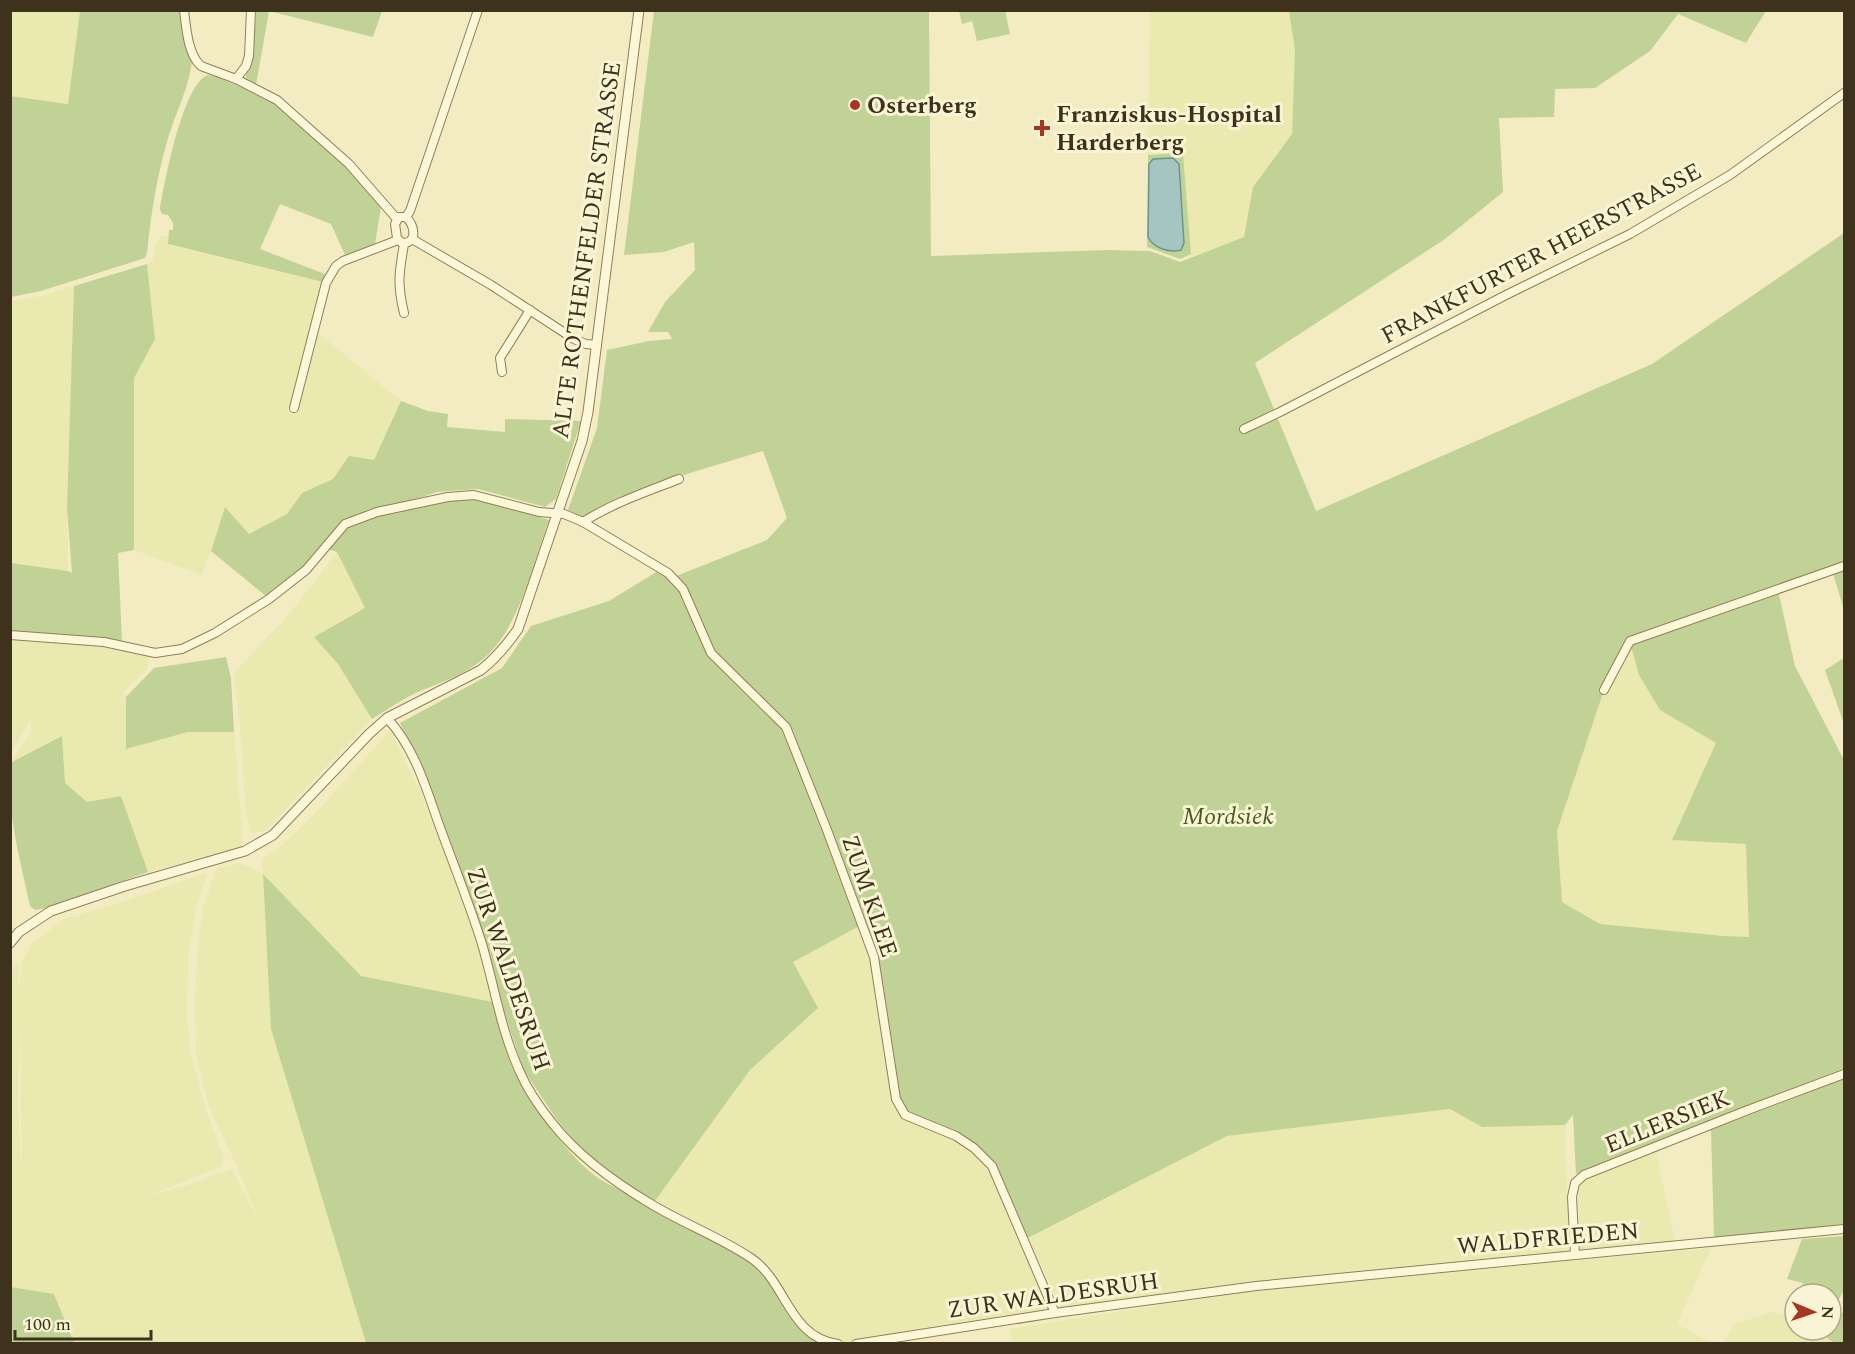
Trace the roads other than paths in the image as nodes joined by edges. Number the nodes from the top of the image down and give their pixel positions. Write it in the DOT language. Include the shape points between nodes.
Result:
graph roads {
  1 [pos="184,10"];
  2 [pos="251,10"];
  3 [pos="478,10"];
  4 [pos="639,10"];
  5 [pos="236,78"];
  6 [pos="1845,93"];
  7 [pos="406,217"];
  8 [pos="398,219"];
  9 [pos="412,239"];
  10 [pos="401,242"];
  11 [pos="530,310"];
  12 [pos="404,313"];
  13 [pos="597,345"];
  14 [pos="502,372"];
  15 [pos="294,408"];
  16 [pos="1244,429"];
  17 [pos="679,479"];
  18 [pos="557,513"];
  19 [pos="583,522"];
  20 [pos="1845,566"];
  21 [pos="10,635"];
  22 [pos="1605,690"];
  23 [pos="387,718"];
  24 [pos="10,943"];
  25 [pos="1845,1074"];
  26 [pos="1845,1229"];
  27 [pos="1575,1255"];
  28 [pos="1256,1286"];
  29 [pos="1055,1313"];
  30 [pos="838,1344"];
  31 [pos="856,1344"];
  1 -- 5 [label="street" via="187,36 197,63"];
  2 -- 5 [label="street" via="249,56"];
  3 -- 7 [label="street"];
  4 -- 13 [label="street, ALTE ROTHENFELDER STRASSE"];
  5 -- 8 [label="street" via="277,100 349,164"];
  6 -- 16 [label="street, FRANKFURTER HEERSTRASSE" via="1730,175 1630,234"];
  7 -- 8 [label="street"];
  7 -- 9 [label="street" via="411,223"];
  8 -- 10 [label="street" via="395,224"];
  9 -- 10 [label="street" via="409,243"];
  9 -- 11 [label="street"];
  10 -- 12 [label="street" via="399,292"];
  10 -- 15 [label="street" via="344,261 330,274"];
  11 -- 13 [label="street" via="574,339"];
  11 -- 14 [label="street" via="500,358"];
  13 -- 18 [label="street, ALTE ROTHENFELDER STRASSE" via="582,441"];
  17 -- 19 [label="street"];
  18 -- 19 [label="street, ZUM KLEE"];
  18 -- 21 [label="street, ZUM KLEE" via="474,495 377,512 345,524 306,570 269,599 183,649 155,653 104,642"];
  18 -- 23 [label="street, ALTE ROTHENFELDER STRASSE" via="518,629 506,647 481,670"];
  19 -- 29 [label="street, ZUM KLEE" via="668,573 683,589 711,653 786,728 874,957 896,1099 905,1115 956,1136 992,1167"];
  20 -- 22 [label="street" via="1630,641"];
  23 -- 24 [label="street, ALTE ROTHENFELDER STRASSE" via="273,836 245,850 51,911 19,932"];
  23 -- 30 [label="street, ZUR WALDESRUH" via="410,750 427,792 481,943 519,1071 552,1123 615,1181 756,1261 778,1287 796,1320 811,1334"];
  25 -- 27 [label="street, ELLERSIEK" via="1584,1175 1575,1183 1572,1197"];
  26 -- 27 [label="street, WALDFRIEDEN"];
  27 -- 28 [label="street, WALDFRIEDEN"];
  28 -- 29 [label="street, ZUR WALDESRUH"];
  29 -- 31 [label="street, ZUR WALDESRUH"];
}
